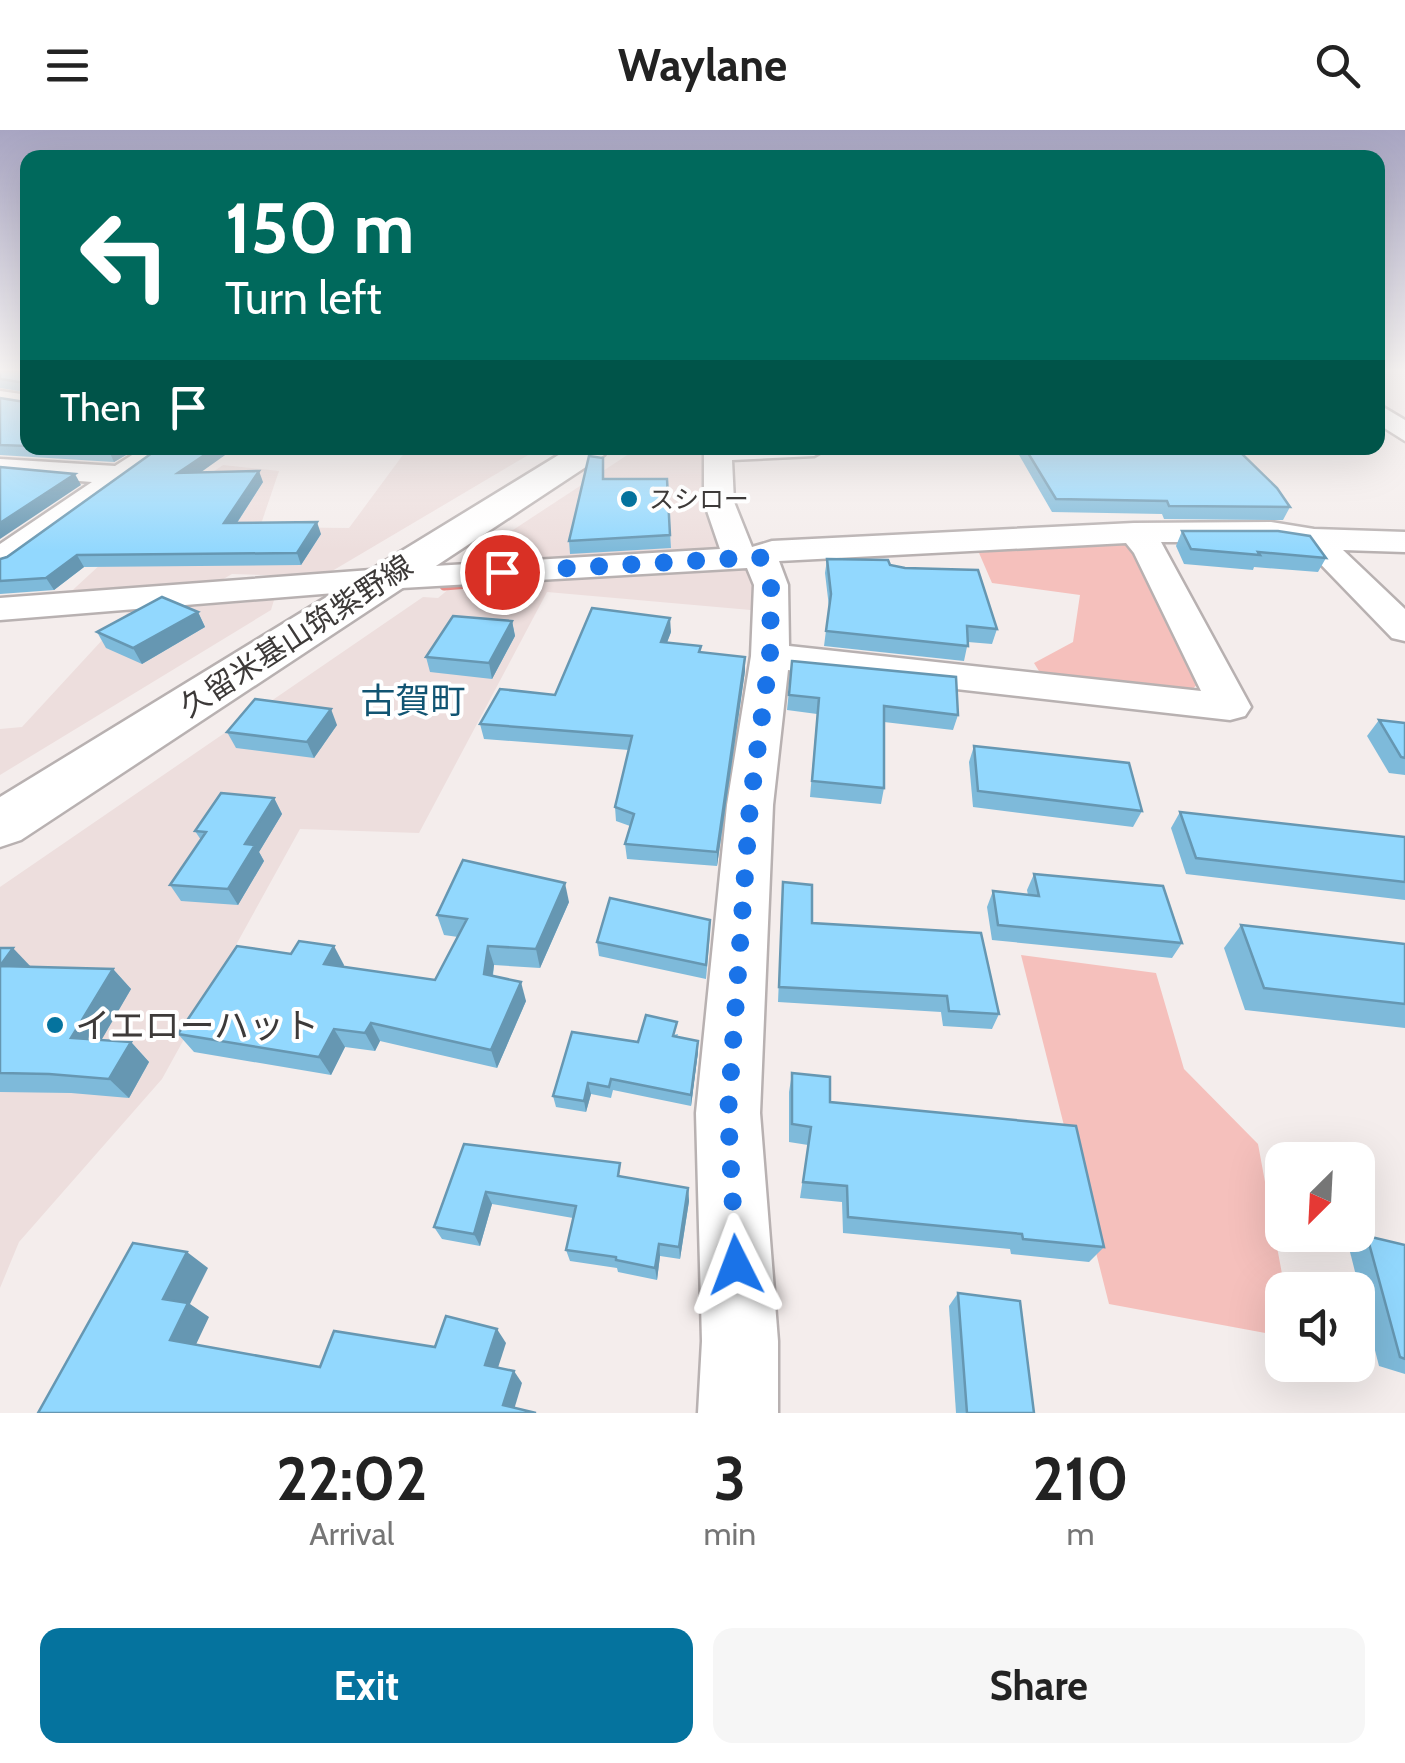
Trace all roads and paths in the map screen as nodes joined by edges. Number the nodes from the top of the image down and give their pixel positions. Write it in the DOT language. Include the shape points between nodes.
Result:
graph roads {
  1 [pos="149,455"];
  2 [pos="581,455"];
  3 [pos="718,455"];
  4 [pos="0,464"];
  5 [pos="119,475"];
  6 [pos="1134,533"];
  7 [pos="15,539"];
  8 [pos="1314,539"];
  9 [pos="1405,542"];
  10 [pos="750,557"];
  11 [pos="0,559"];
  12 [pos="384,580"];
  13 [pos="0,609"];
  14 [pos="1405,630"];
  15 [pos="770,656"];
  16 [pos="0,825"];
  17 [pos="738,1413"];
  1 -- 5 [label="street"];
  2 -- 12 [label="main road, 久留米基山筑紫野線"];
  3 -- 10 [label="street" via="719,502"];
  4 -- 5 [label="street"];
  5 -- 7 [label="street"];
  6 -- 8 [label="street" via="1271,532"];
  6 -- 10 [label="street"];
  6 -- 15 [label="street" via="1149,549 1230,707"];
  7 -- 11 [label="street"];
  8 -- 9 [label="street"];
  8 -- 14 [label="street"];
  10 -- 12 [label="street"];
  10 -- 15 [label="street" via="771,585"];
  12 -- 13 [label="street"];
  12 -- 16 [label="main road, 久留米基山筑紫野線"];
  15 -- 17 [label="street" via="750,805 728,1113"];
}
